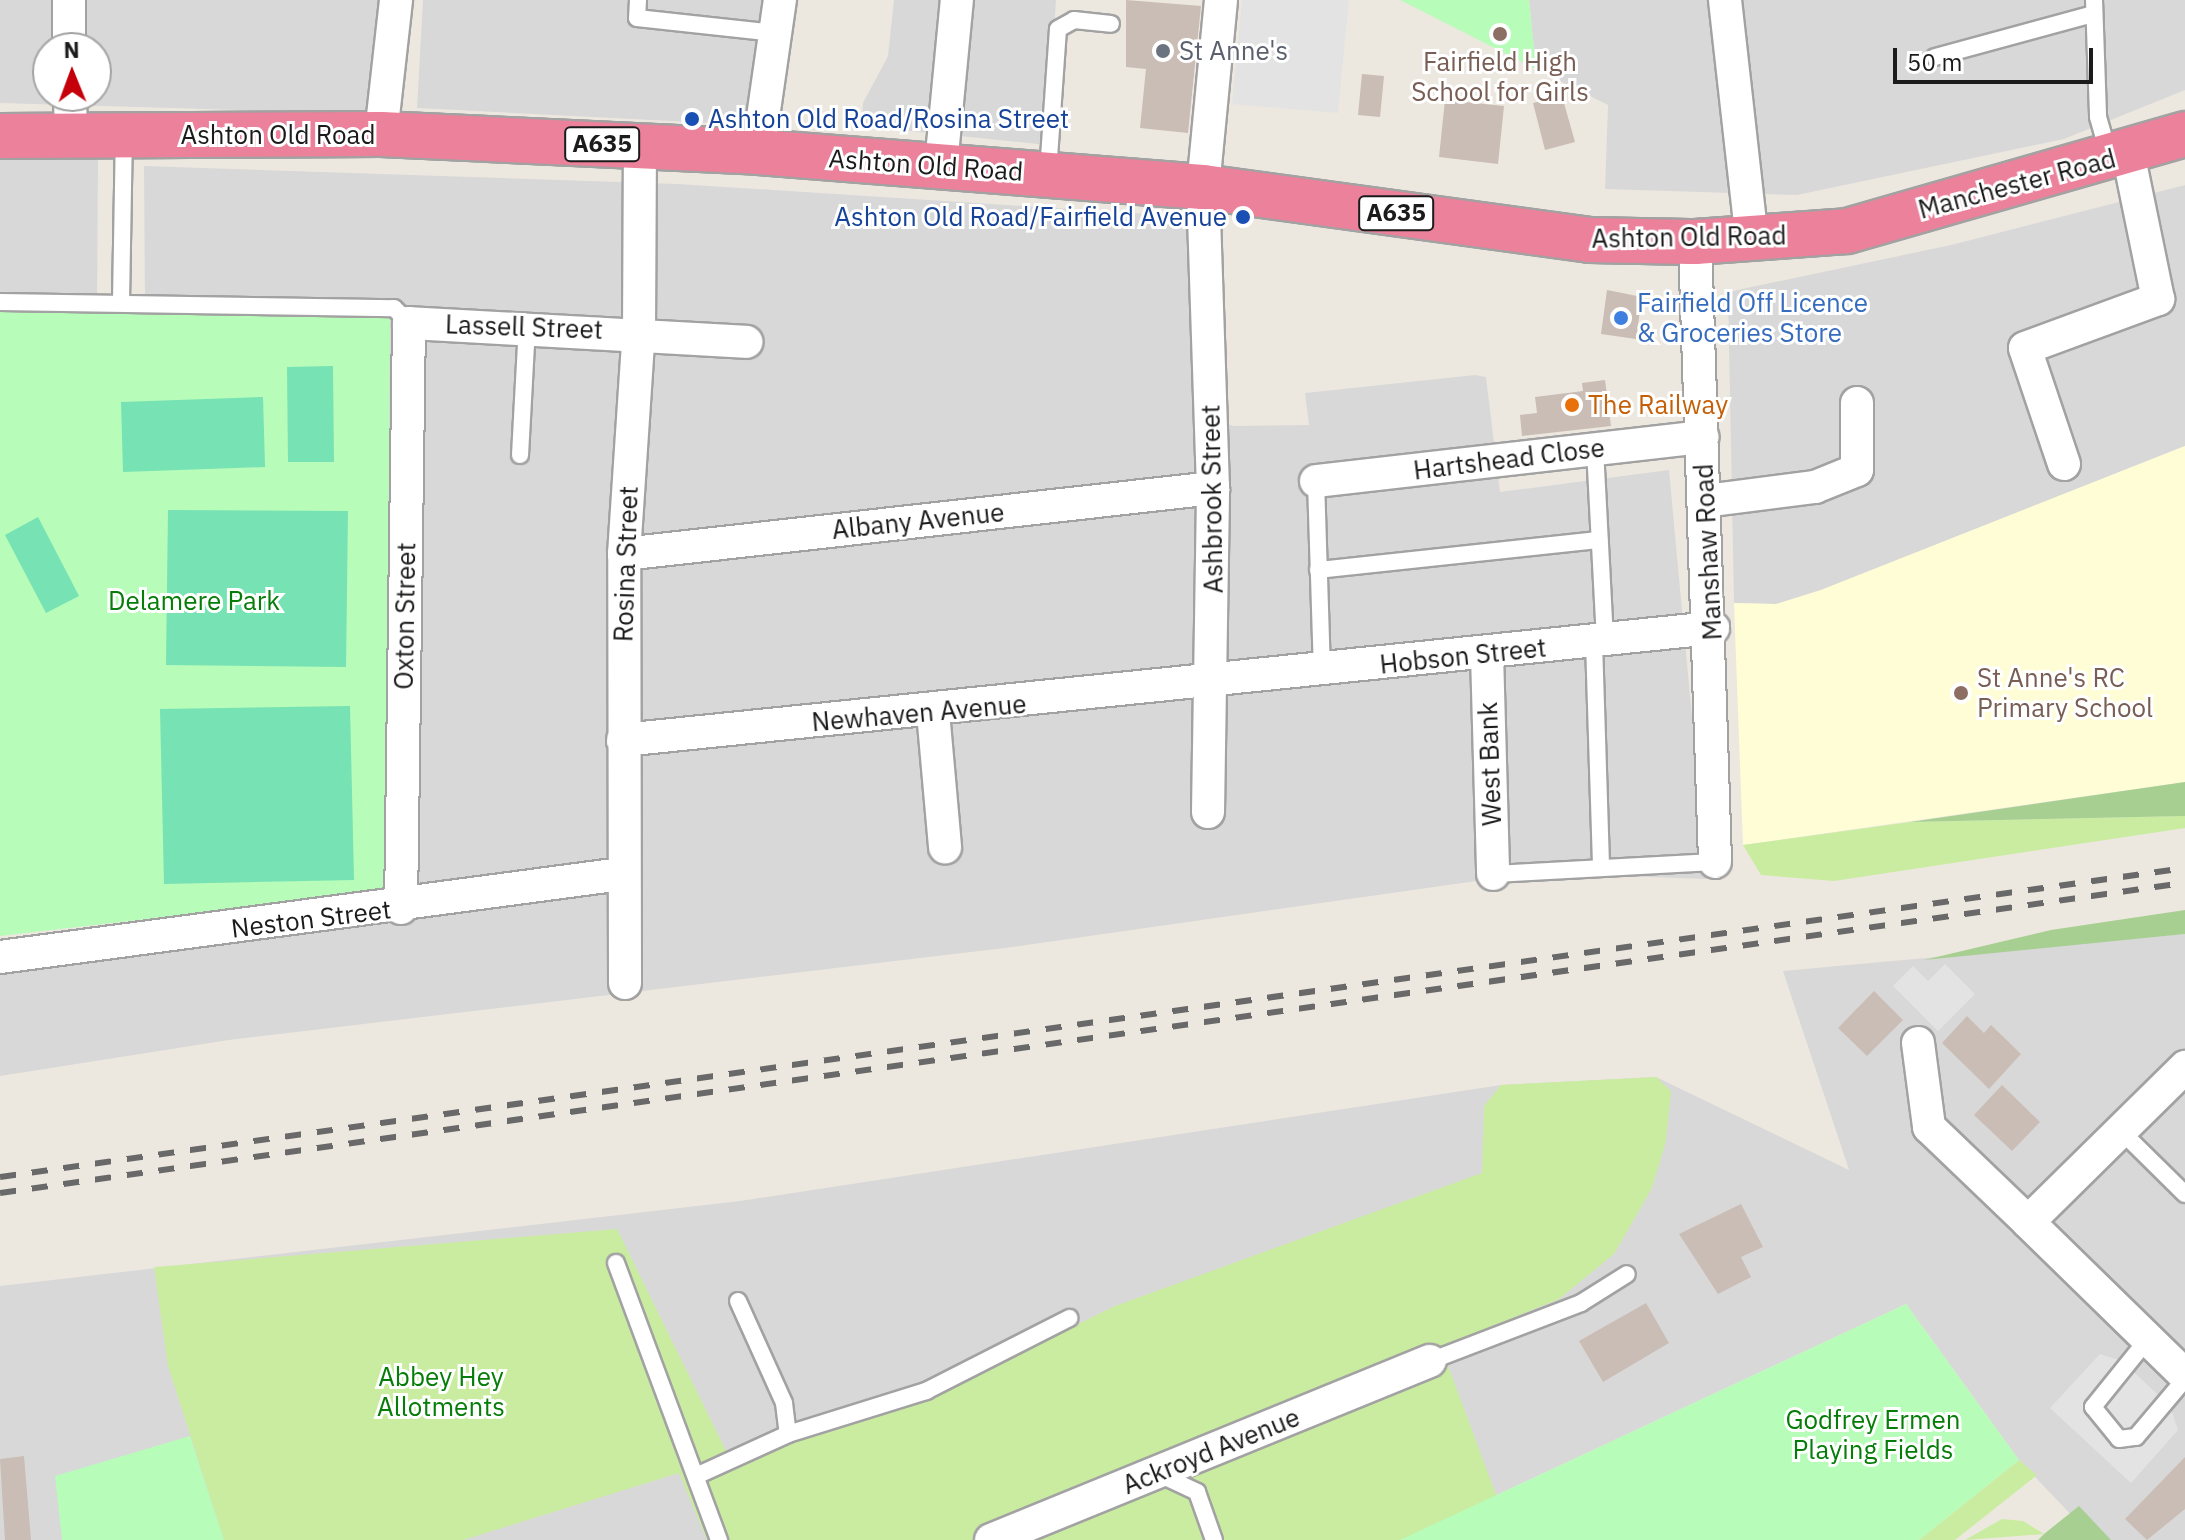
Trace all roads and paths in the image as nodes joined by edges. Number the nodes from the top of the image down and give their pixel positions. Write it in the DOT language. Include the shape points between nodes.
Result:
graph roads {
  1 [pos="69,0"];
  2 [pos="396,0"];
  3 [pos="638,0"];
  4 [pos="780,0"];
  5 [pos="957,0"];
  6 [pos="1221,0"];
  7 [pos="1725,0"];
  8 [pos="2093,7"];
  9 [pos="1111,24"];
  10 [pos="69,32"];
  11 [pos="775,33"];
  12 [pos="1935,57"];
  13 [pos="71,116"];
  14 [pos="381,134"];
  15 [pos="2185,134"];
  16 [pos="0,136"];
  17 [pos="124,136"];
  18 [pos="640,146"];
  19 [pos="758,152"];
  20 [pos="2119,156"];
  21 [pos="941,165"];
  22 [pos="1048,174"];
  23 [pos="1203,187"];
  24 [pos="1847,231"];
  25 [pos="1752,239"];
  26 [pos="1695,242"];
  27 [pos="0,302"];
  28 [pos="121,302"];
  29 [pos="409,323"];
  30 [pos="527,326"];
  31 [pos="639,331"];
  32 [pos="746,342"];
  33 [pos="1857,403"];
  34 [pos="1703,437"];
  35 [pos="1595,449"];
  36 [pos="520,455"];
  37 [pos="2064,464"];
  38 [pos="1316,481"];
  39 [pos="1213,488"];
  40 [pos="1705,501"];
  41 [pos="1599,540"];
  42 [pos="624,554"];
  43 [pos="1318,570"];
  44 [pos="1713,628"];
  45 [pos="1617,639"];
  46 [pos="1487,654"];
  47 [pos="1322,672"];
  48 [pos="1214,684"];
  49 [pos="933,712"];
  50 [pos="623,740"];
  51 [pos="1208,812"];
  52 [pos="945,847"];
  53 [pos="1715,862"];
  54 [pos="1601,868"];
  55 [pos="621,874"];
  56 [pos="1493,874"];
  57 [pos="401,908"];
  58 [pos="0,957"];
  59 [pos="625,983"];
  60 [pos="1918,1043"];
  61 [pos="2185,1067"];
  62 [pos="2120,1130"];
  63 [pos="2185,1194"];
  64 [pos="2028,1222"];
  65 [pos="616,1263"];
  66 [pos="1627,1274"];
  67 [pos="738,1301"];
  68 [pos="1069,1318"];
  69 [pos="2147,1340"];
  70 [pos="1430,1361"];
  71 [pos="2185,1377"];
  72 [pos="788,1434"];
  73 [pos="1152,1475"];
  74 [pos="696,1476"];
  75 [pos="719,1540"];
  76 [pos="991,1540"];
  77 [pos="1214,1540"];
  1 -- 10 [label="street"];
  2 -- 14 [label="street"];
  3 -- 11 [label="lane" via="637,18"];
  4 -- 11 [label="street"];
  5 -- 21 [label="street"];
  6 -- 23 [label="street, Ashbrook Street" via="1224,65"];
  7 -- 25 [label="street"];
  8 -- 12 [label="lane"];
  8 -- 20 [label="lane" via="2098,117"];
  9 -- 22 [label="lane" via="1074,20 1058,29"];
  11 -- 19 [label="street"];
  13 -- 16 [label="highway, Ashton Old Road / A635"];
  13 -- 17 [label="highway, Ashton Old Road / A635"];
  14 -- 17 [label="highway, Ashton Old Road / A635"];
  14 -- 18 [label="highway, Ashton Old Road / A635"];
  15 -- 20 [label="highway, Manchester Road / A635"];
  17 -- 28 [label="lane"];
  18 -- 19 [label="highway, Ashton Old Road / A635"];
  18 -- 31 [label="street, Rosina Street"];
  19 -- 21 [label="highway, Ashton Old Road / A635"];
  20 -- 24 [label="highway, Manchester Road / A635"];
  20 -- 37 [label="street" via="2158,299 2025,348"];
  21 -- 22 [label="highway, Ashton Old Road / A635"];
  22 -- 23 [label="highway, Ashton Old Road / A635"];
  23 -- 26 [label="highway, Ashton Old Road / A635" via="1590,240"];
  23 -- 39 [label="street, Ashbrook Street"];
  24 -- 25 [label="highway, Ashton Old Road / A635"];
  25 -- 26 [label="highway, Ashton Old Road / A635"];
  26 -- 34 [label="street, Manshaw Road"];
  27 -- 28 [label="lane"];
  28 -- 29 [label="lane" via="394,308"];
  29 -- 30 [label="street, Lassell Street"];
  29 -- 57 [label="street, Oxton Street"];
  30 -- 31 [label="street, Lassell Street"];
  30 -- 36 [label="lane"];
  31 -- 32 [label="street, Lassell Street"];
  31 -- 42 [label="street, Rosina Street"];
  33 -- 40 [label="street" via="1857,470 1805,489"];
  34 -- 35 [label="street, Hartshead Close"];
  34 -- 40 [label="street, Manshaw Road"];
  35 -- 38 [label="street, Hartshead Close"];
  35 -- 41 [label="lane"];
  38 -- 43 [label="lane"];
  39 -- 42 [label="street, Albany Avenue"];
  39 -- 48 [label="street, Ashbrook Street"];
  40 -- 44 [label="street, Manshaw Road"];
  41 -- 43 [label="lane"];
  41 -- 45 [label="lane"];
  42 -- 50 [label="street, Rosina Street"];
  43 -- 47 [label="lane"];
  44 -- 45 [label="street, Hobson Street"];
  44 -- 53 [label="street, Manshaw Road"];
  45 -- 46 [label="street, Hobson Street"];
  45 -- 54 [label="lane"];
  46 -- 47 [label="street, Hobson Street"];
  46 -- 56 [label="street, West Bank"];
  47 -- 48 [label="street, Hobson Street"];
  48 -- 49 [label="street, Newhaven Avenue"];
  48 -- 51 [label="street, Ashbrook Street"];
  49 -- 50 [label="street, Newhaven Avenue"];
  49 -- 52 [label="street"];
  50 -- 55 [label="street, Rosina Street"];
  53 -- 54 [label="lane"];
  54 -- 56 [label="lane"];
  55 -- 57 [label="street, Neston Street"];
  55 -- 59 [label="street, Rosina Street"];
  57 -- 58 [label="street, Neston Street"];
  60 -- 64 [label="street" via="1929,1127"];
  61 -- 62 [label="street"];
  62 -- 63 [label="lane"];
  62 -- 64 [label="street"];
  64 -- 69 [label="street"];
  65 -- 74 [label="lane"];
  66 -- 70 [label="lane" via="1581,1303"];
  67 -- 72 [label="lane" via="784,1403"];
  68 -- 72 [label="lane" via="926,1391"];
  69 -- 71 [label="street"];
  69 -- 71 [label="lane" via="2093,1407 2119,1439 2136,1437"];
  70 -- 73 [label="street, Ackroyd Avenue"];
  72 -- 74 [label="lane"];
  73 -- 76 [label="street, Ackroyd Avenue"];
  73 -- 77 [label="lane" via="1173,1477 1197,1492"];
  74 -- 75 [label="lane"];
}
